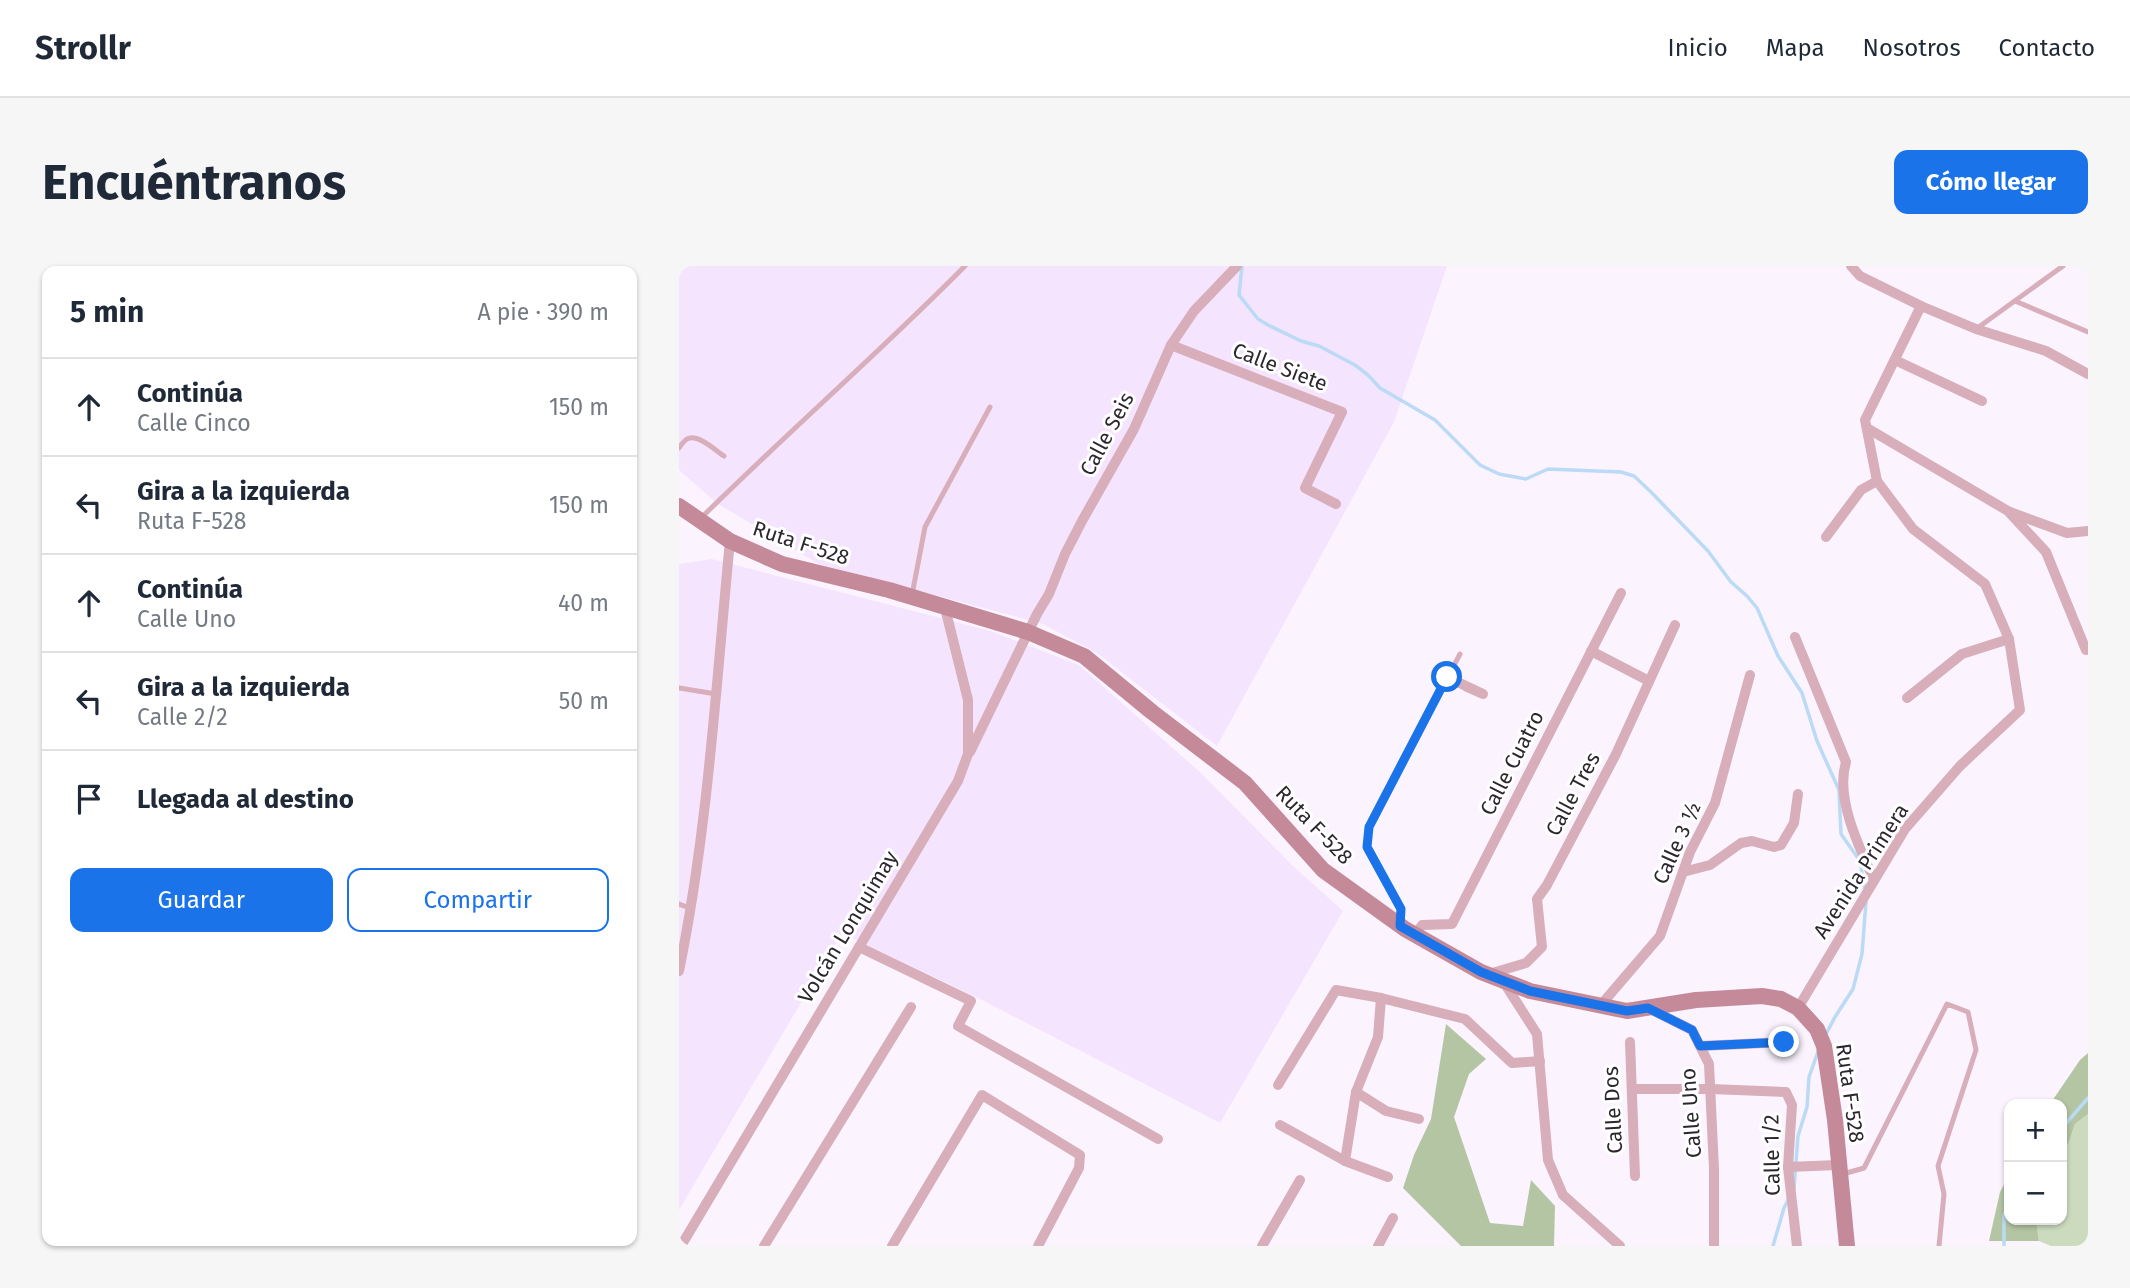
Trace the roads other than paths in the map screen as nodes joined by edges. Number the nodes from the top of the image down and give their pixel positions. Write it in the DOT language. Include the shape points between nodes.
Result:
graph roads {
  1 [pos="965,266"];
  2 [pos="1237,266"];
  3 [pos="1851,266"];
  4 [pos="2063,266"];
  5 [pos="2015,301"];
  6 [pos="1921,306"];
  7 [pos="1976,329"];
  8 [pos="2088,332"];
  9 [pos="1171,345"];
  10 [pos="1895,360"];
  11 [pos="2088,374"];
  12 [pos="1982,401"];
  13 [pos="990,407"];
  14 [pos="1867,428"];
  15 [pos="679,448"];
  16 [pos="724,456"];
  17 [pos="1877,481"];
  18 [pos="1336,504"];
  19 [pos="679,506"];
  20 [pos="2008,511"];
  21 [pos="699,520"];
  22 [pos="2088,531"];
  23 [pos="1826,537"];
  24 [pos="730,541"];
  25 [pos="1621,593"];
  26 [pos="912,598"];
  27 [pos="945,608"];
  28 [pos="1675,625"];
  29 [pos="1028,632"];
  30 [pos="1795,637"];
  31 [pos="2009,639"];
  32 [pos="2086,650"];
  33 [pos="1591,651"];
  34 [pos="1459,654"];
  35 [pos="1750,675"];
  36 [pos="1447,677"];
  37 [pos="1649,681"];
  38 [pos="1467,687"];
  39 [pos="679,688"];
  40 [pos="716,694"];
  41 [pos="1906,698"];
  42 [pos="968,754"];
  43 [pos="1798,794"];
  44 [pos="1683,872"];
  45 [pos="1874,880"];
  46 [pos="679,904"];
  47 [pos="692,909"];
  48 [pos="1400,926"];
  49 [pos="1419,930"];
  50 [pos="859,947"];
  51 [pos="679,971"];
  52 [pos="1506,975"];
  53 [pos="1381,998"];
  54 [pos="1600,1006"];
  55 [pos="911,1007"];
  56 [pos="1648,1008"];
  57 [pos="1798,1008"];
  58 [pos="1629,1042"];
  59 [pos="1784,1042"];
  60 [pos="1700,1046"];
  61 [pos="1540,1061"];
  62 [pos="1278,1085"];
  63 [pos="1632,1089"];
  64 [pos="1710,1089"];
  65 [pos="1356,1093"];
  66 [pos="1419,1119"];
  67 [pos="1280,1125"];
  68 [pos="1158,1139"];
  69 [pos="1345,1161"];
  70 [pos="1788,1167"];
  71 [pos="1839,1170"];
  72 [pos="1636,1176"];
  73 [pos="1388,1177"];
  74 [pos="1300,1180"];
  75 [pos="1393,1218"];
  76 [pos="681,1246"];
  77 [pos="764,1246"];
  78 [pos="892,1246"];
  79 [pos="1038,1246"];
  80 [pos="1262,1246"];
  81 [pos="1378,1246"];
  82 [pos="1620,1246"];
  83 [pos="1714,1246"];
  84 [pos="1797,1246"];
  85 [pos="1847,1246"];
  86 [pos="1939,1246"];
  1 -- 21 [label="lane"];
  2 -- 9 [label="street, Calle Seis" via="1194,311"];
  3 -- 6 [label="street"];
  4 -- 5 [label="lane"];
  5 -- 7 [label="lane"];
  5 -- 8 [label="lane"];
  6 -- 7 [label="street"];
  6 -- 10 [label="street, Avenida Primera"];
  7 -- 11 [label="street" via="2046,351"];
  9 -- 18 [label="street, Calle Siete" via="1342,412 1305,488"];
  9 -- 29 [label="street, Calle Seis" via="1134,429 1082,521"];
  10 -- 12 [label="street"];
  10 -- 14 [label="street, Avenida Primera" via="1865,420"];
  13 -- 26 [label="lane" via="925,527"];
  14 -- 17 [label="street, Avenida Primera"];
  14 -- 20 [label="street"];
  15 -- 16 [label="lane" via="693,438"];
  17 -- 23 [label="street" via="1861,490"];
  17 -- 31 [label="street, Avenida Primera" via="1913,529 1985,584"];
  19 -- 21 [label="main road, Ruta F-528"];
  20 -- 22 [label="street" via="2067,533"];
  20 -- 32 [label="street" via="2046,552"];
  21 -- 24 [label="main road, Ruta F-528"];
  24 -- 26 [label="main road, Ruta F-528" via="782,564"];
  24 -- 40 [label="street"];
  25 -- 33 [label="street, Calle Cuatro"];
  26 -- 27 [label="main road, Ruta F-528"];
  27 -- 29 [label="main road, Ruta F-528"];
  27 -- 42 [label="street, Volcán Lonquimay" via="968,700"];
  28 -- 37 [label="street, Calle Tres"];
  29 -- 42 [label="street, Calle Seis"];
  29 -- 48 [label="main road, Ruta F-528" via="1084,656 1218,761 1245,783 1323,870"];
  30 -- 45 [label="street" via="1846,762 1842,776 1852,831"];
  31 -- 41 [label="street" via="1962,654"];
  31 -- 45 [label="street, Avenida Primera" via="2020,710 1960,766 1905,829"];
  33 -- 37 [label="street"];
  33 -- 49 [label="street, Calle Cuatro" via="1452,924"];
  34 -- 36 [label="lane"];
  35 -- 44 [label="street, Calle 3 ½" via="1715,803"];
  36 -- 38 [label="street" via="1483,694"];
  36 -- 48 [label="lane" via="1369,827 1367,847 1401,909"];
  37 -- 52 [label="street, Calle Tres" via="1616,754 1537,899 1542,947"];
  39 -- 40 [label="lane"];
  40 -- 47 [label="street"];
  42 -- 50 [label="street, Volcán Lonquimay" via="958,781"];
  43 -- 44 [label="street" via="1794,823 1781,845 1741,843 1710,865"];
  44 -- 54 [label="street, Calle 3 ½" via="1660,936"];
  45 -- 57 [label="street, Avenida Primera"];
  46 -- 47 [label="lane"];
  47 -- 51 [label="street"];
  48 -- 49 [label="main road, Ruta F-528"];
  49 -- 52 [label="main road, Ruta F-528" via="1487,975"];
  50 -- 68 [label="street" via="971,1000 958,1026"];
  50 -- 76 [label="street, Volcán Lonquimay"];
  52 -- 54 [label="main road, Ruta F-528" via="1530,991"];
  52 -- 61 [label="street" via="1537,1034"];
  53 -- 61 [label="street" via="1465,1019 1512,1063"];
  53 -- 62 [label="street" via="1336,990"];
  53 -- 65 [label="street" via="1378,1037"];
  54 -- 56 [label="main road, Ruta F-528" via="1627,1011"];
  55 -- 77 [label="street"];
  56 -- 57 [label="main road, Ruta F-528" via="1762,996"];
  56 -- 60 [label="street, Calle Uno" via="1692,1030"];
  57 -- 71 [label="main road, Ruta F-528" via="1812,1021 1824,1046"];
  58 -- 63 [label="street, Calle Dos"];
  59 -- 60 [label="street"];
  60 -- 64 [label="street, Calle Uno" via="1709,1064"];
  61 -- 82 [label="street" via="1548,1160 1563,1195"];
  63 -- 64 [label="street, Calle 1/2"];
  63 -- 72 [label="street, Calle Dos"];
  64 -- 70 [label="street, Calle 1/2" via="1786,1092 1792,1105"];
  64 -- 83 [label="street, Calle Uno"];
  65 -- 66 [label="street" via="1386,1111"];
  65 -- 69 [label="street"];
  67 -- 69 [label="street"];
  69 -- 73 [label="street"];
  70 -- 71 [label="street"];
  70 -- 84 [label="street, Calle 1/2"];
  71 -- 85 [label="main road, Ruta F-528"];
  71 -- 86 [label="lane" via="1864,1168 1947,1004 1968,1012 1976,1049 1938,1166 1944,1194"];
  74 -- 80 [label="street"];
  75 -- 81 [label="street"];
  78 -- 79 [label="street" via="982,1095 1080,1155 1079,1168"];
}
